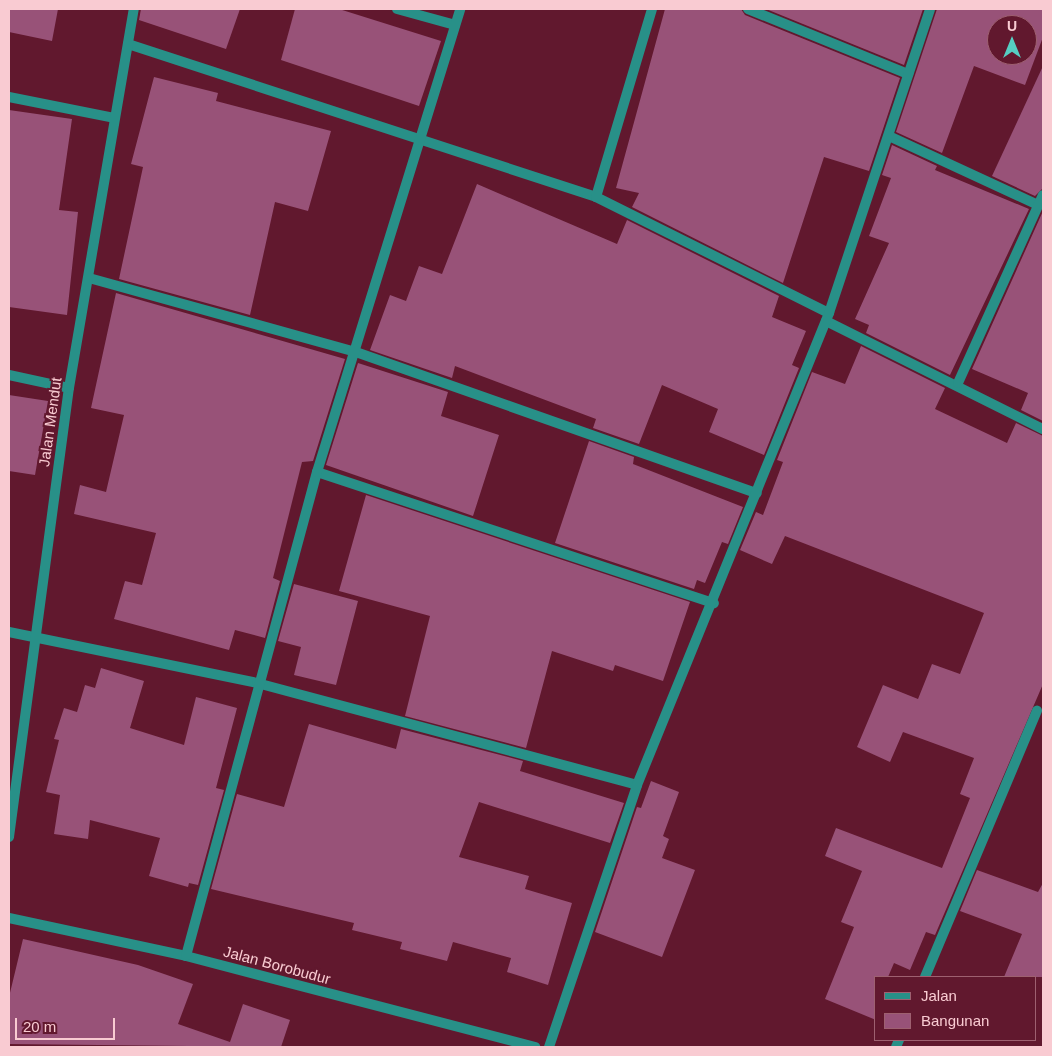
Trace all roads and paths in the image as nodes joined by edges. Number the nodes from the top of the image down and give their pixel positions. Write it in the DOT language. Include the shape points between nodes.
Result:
graph roads {
  1 [pos="134,9"];
  2 [pos="396,9"];
  3 [pos="460,9"];
  4 [pos="652,9"];
  5 [pos="748,9"];
  6 [pos="930,9"];
  7 [pos="455,24"];
  8 [pos="128,44"];
  9 [pos="908,74"];
  10 [pos="9,96"];
  11 [pos="114,118"];
  12 [pos="891,136"];
  13 [pos="418,141"];
  14 [pos="1043,195"];
  15 [pos="596,197"];
  16 [pos="1038,205"];
  17 [pos="89,278"];
  18 [pos="827,317"];
  19 [pos="353,351"];
  20 [pos="9,375"];
  21 [pos="958,383"];
  22 [pos="69,388"];
  23 [pos="1043,429"];
  24 [pos="317,472"];
  25 [pos="757,493"];
  26 [pos="714,603"];
  27 [pos="9,632"];
  28 [pos="36,637"];
  29 [pos="257,684"];
  30 [pos="1037,711"];
  31 [pos="637,786"];
  32 [pos="9,837"];
  33 [pos="9,918"];
  34 [pos="186,956"];
  35 [pos="925,976"];
  36 [pos="520,1046"];
  37 [pos="535,1047"];
  38 [pos="549,1047"];
  1 -- 8 [label="street, Jalan Mendut"];
  2 -- 7 [label="street"];
  3 -- 7 [label="street"];
  4 -- 15 [label="street"];
  5 -- 9 [label="street"];
  6 -- 9 [label="street"];
  7 -- 13 [label="street"];
  8 -- 11 [label="street, Jalan Mendut"];
  8 -- 13 [label="street"];
  9 -- 12 [label="street"];
  10 -- 11 [label="street"];
  11 -- 17 [label="street, Jalan Mendut"];
  12 -- 16 [label="street"];
  12 -- 18 [label="street"];
  13 -- 15 [label="street"];
  13 -- 19 [label="street"];
  14 -- 16 [label="street"];
  15 -- 18 [label="street"];
  16 -- 21 [label="street"];
  17 -- 19 [label="street"];
  17 -- 22 [label="street, Jalan Mendut"];
  18 -- 21 [label="street"];
  18 -- 25 [label="street"];
  19 -- 24 [label="street"];
  19 -- 25 [label="street"];
  20 -- 22 [label="street"];
  21 -- 23 [label="street"];
  22 -- 28 [label="street, Jalan Mendut"];
  24 -- 26 [label="street"];
  24 -- 29 [label="street"];
  25 -- 26 [label="street"];
  26 -- 31 [label="street"];
  27 -- 28 [label="street"];
  28 -- 29 [label="street"];
  28 -- 32 [label="street, Jalan Mendut"];
  29 -- 31 [label="street"];
  29 -- 34 [label="street"];
  30 -- 35 [label="street"];
  31 -- 38 [label="street"];
  33 -- 34 [label="street, Jalan Borobudur"];
  34 -- 36 [label="street, Jalan Borobudur"];
  36 -- 37 [label="street, Jalan Borobudur"];
}
